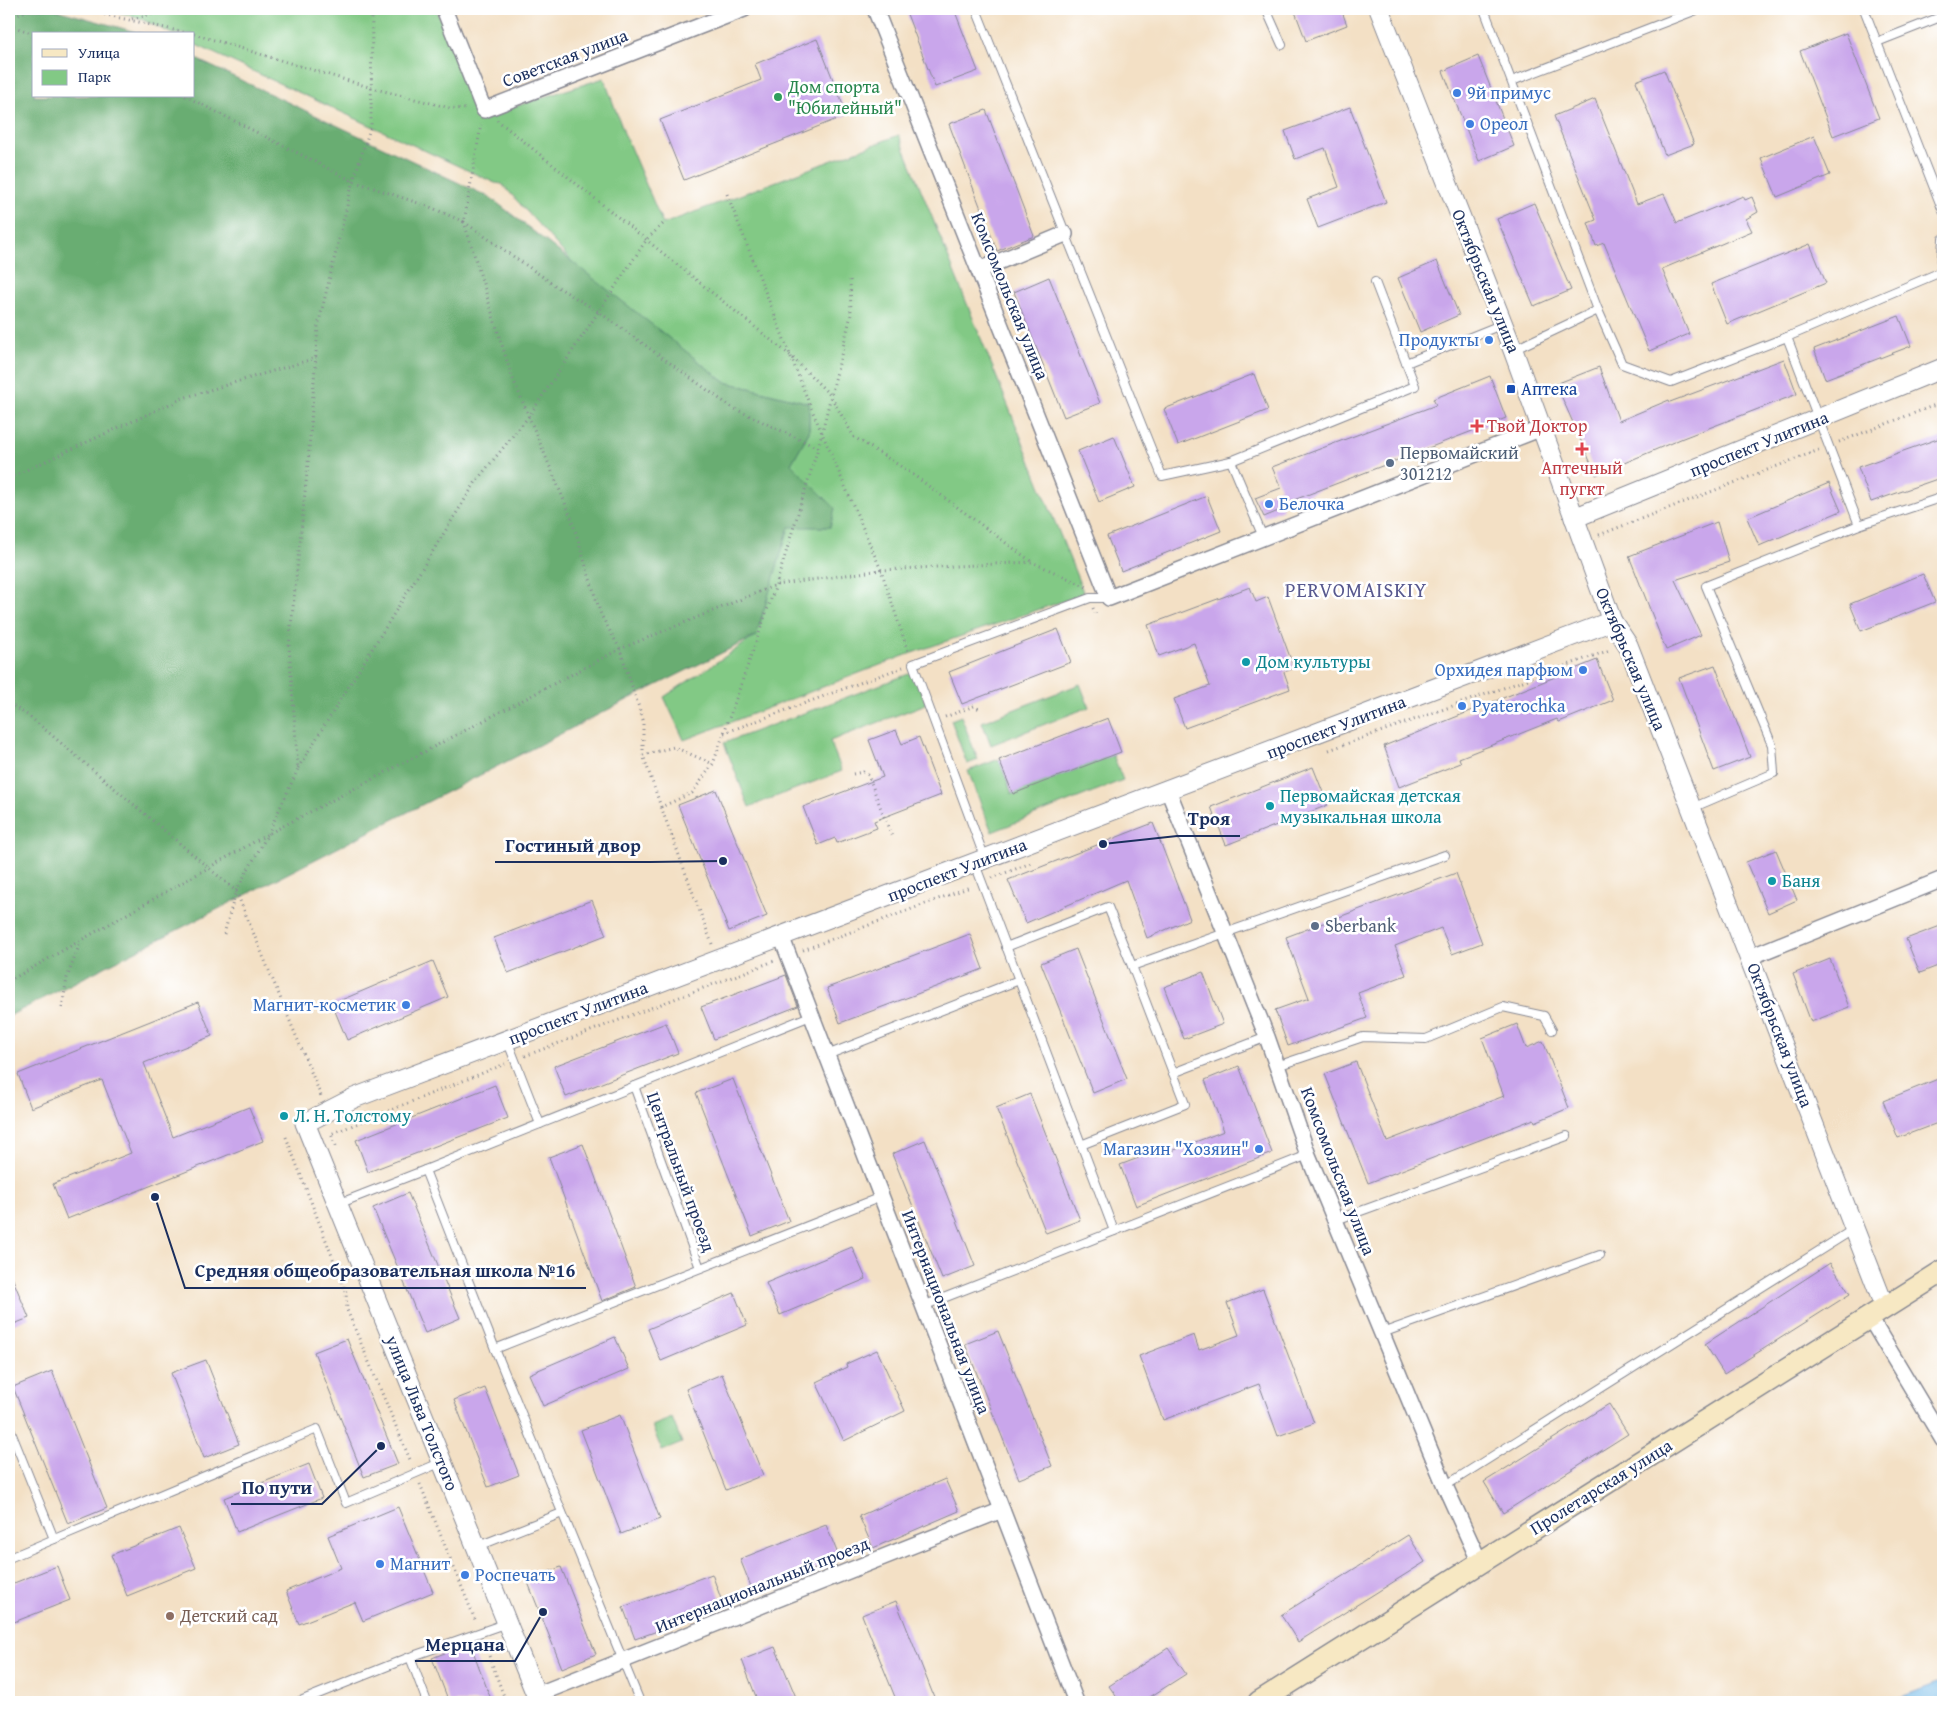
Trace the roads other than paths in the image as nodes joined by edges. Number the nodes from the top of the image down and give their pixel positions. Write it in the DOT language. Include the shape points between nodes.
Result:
graph roads {
  1 [pos="444,9"];
  2 [pos="744,9"];
  3 [pos="875,9"];
  4 [pos="976,9"];
  5 [pos="1266,9"];
  6 [pos="1379,9"];
  7 [pos="1484,9"];
  8 [pos="1699,9"];
  9 [pos="1864,9"];
  10 [pos="1943,16"];
  11 [pos="1877,42"];
  12 [pos="1282,45"];
  13 [pos="1512,81"];
  14 [pos="1943,210"];
  15 [pos="1065,234"];
  16 [pos="1943,239"];
  17 [pos="979,270"];
  18 [pos="1375,282"];
  19 [pos="1598,310"];
  20 [pos="1503,324"];
  21 [pos="1787,338"];
  22 [pos="1513,350"];
  23 [pos="1406,363"];
  24 [pos="1943,368"];
  25 [pos="1819,419"];
  26 [pos="1542,428"];
  27 [pos="1231,461"];
  28 [pos="1943,497"];
  29 [pos="1574,518"];
  30 [pos="1859,525"];
  31 [pos="1263,537"];
  32 [pos="1109,598"];
  33 [pos="1612,621"];
  34 [pos="1168,790"];
  35 [pos="1692,808"];
  36 [pos="1445,855"];
  37 [pos="980,861"];
  38 [pos="1943,879"];
  39 [pos="1226,933"];
  40 [pos="781,936"];
  41 [pos="1006,947"];
  42 [pos="1750,957"];
  43 [pos="1132,966"];
  44 [pos="1019,980"];
  45 [pos="813,1015"];
  46 [pos="1552,1030"];
  47 [pos="1267,1037"];
  48 [pos="507,1040"];
  49 [pos="827,1055"];
  50 [pos="1277,1066"];
  51 [pos="1173,1073"];
  52 [pos="634,1086"];
  53 [pos="305,1123"];
  54 [pos="540,1124"];
  55 [pos="1567,1136"];
  56 [pos="1081,1145"];
  57 [pos="1308,1154"];
  58 [pos="425,1170"];
  59 [pos="881,1197"];
  60 [pos="338,1204"];
  61 [pos="1336,1220"];
  62 [pos="1854,1229"];
  63 [pos="1114,1232"];
  64 [pos="1600,1255"];
  65 [pos="700,1268"];
  66 [pos="1943,1271"];
  67 [pos="924,1306"];
  68 [pos="1878,1313"];
  69 [pos="1382,1333"];
  70 [pos="495,1349"];
  71 [pos="9,1427"];
  72 [pos="1943,1440"];
  73 [pos="442,1462"];
  74 [pos="1445,1486"];
  75 [pos="1002,1510"];
  76 [pos="562,1513"];
  77 [pos="54,1539"];
  78 [pos="476,1547"];
  79 [pos="9,1558"];
  80 [pos="1480,1563"];
  81 [pos="507,1623"];
  82 [pos="410,1657"];
  83 [pos="623,1660"];
  84 [pos="537,1699"];
  85 [pos="298,1702"];
  86 [pos="427,1702"];
  87 [pos="640,1702"];
  88 [pos="1076,1702"];
  89 [pos="1259,1702"];
  1 -- 2 [label="street, Советская улица" via="484,110"];
  3 -- 17 [label="street, Комсомольская улица"];
  4 -- 15 [label="lane"];
  5 -- 12 [label="lane"];
  6 -- 20 [label="street, Октябрьская улица"];
  7 -- 13 [label="lane"];
  8 -- 13 [label="lane"];
  9 -- 11 [label="lane"];
  10 -- 11 [label="lane"];
  11 -- 14 [label="lane"];
  13 -- 19 [label="lane"];
  15 -- 17 [label="street"];
  15 -- 27 [label="lane" via="1162,476"];
  16 -- 21 [label="lane" via="1941,272"];
  17 -- 32 [label="street, Комсомольская улица"];
  18 -- 23 [label="lane"];
  19 -- 21 [label="lane" via="1622,364 1671,382"];
  19 -- 22 [label="lane"];
  20 -- 22 [label="street, Октябрьская улица"];
  20 -- 23 [label="lane"];
  21 -- 25 [label="lane"];
  22 -- 26 [label="street, Октябрьская улица"];
  23 -- 27 [label="lane" via="1415,386"];
  24 -- 25 [label="street, проспект Улитина"];
  25 -- 29 [label="street, проспект Улитина"];
  25 -- 30 [label="lane"];
  26 -- 29 [label="street, Октябрьская улица"];
  26 -- 31 [label="street"];
  27 -- 31 [label="lane"];
  28 -- 30 [label="lane"];
  29 -- 33 [label="street, Октябрьская улица"];
  30 -- 35 [label="lane" via="1706,586 1772,745 1774,773"];
  31 -- 32 [label="street"];
  32 -- 37 [label="lane" via="1090,598 913,664"];
  33 -- 34 [label="street, проспект Улитина"];
  33 -- 35 [label="street, Октябрьская улица" via="1628,645"];
  34 -- 37 [label="street, проспект Улитина"];
  34 -- 39 [label="street, Комсомольская улица"];
  35 -- 42 [label="street, Октябрьская улица"];
  36 -- 39 [label="lane"];
  37 -- 40 [label="street, проспект Улитина"];
  37 -- 41 [label="lane" via="983,882"];
  38 -- 42 [label="street"];
  39 -- 43 [label="lane"];
  39 -- 47 [label="street, Комсомольская улица"];
  40 -- 45 [label="street, Интернациональная улица"];
  40 -- 48 [label="street, проспект Улитина"];
  41 -- 43 [label="lane" via="1108,907"];
  41 -- 44 [label="lane"];
  42 -- 62 [label="street, Октябрьская улица"];
  43 -- 51 [label="lane"];
  44 -- 49 [label="lane"];
  44 -- 56 [label="lane"];
  45 -- 49 [label="street, Интернациональная улица"];
  45 -- 52 [label="lane"];
  46 -- 50 [label="lane" via="1544,1016 1503,1008 1426,1039 1363,1037"];
  47 -- 50 [label="street, Комсомольская улица"];
  47 -- 51 [label="lane"];
  48 -- 53 [label="street, проспект Улитина" via="354,1098"];
  48 -- 54 [label="lane"];
  49 -- 59 [label="street, Интернациональная улица"];
  50 -- 57 [label="street, Комсомольская улица"];
  51 -- 56 [label="lane" via="1185,1104"];
  52 -- 54 [label="lane"];
  52 -- 65 [label="lane, Центральный проезд"];
  53 -- 60 [label="street, улица Льва Толстого"];
  54 -- 58 [label="lane"];
  55 -- 61 [label="lane"];
  56 -- 63 [label="lane"];
  57 -- 61 [label="street, Комсомольская улица"];
  57 -- 63 [label="lane"];
  58 -- 60 [label="lane"];
  58 -- 70 [label="lane"];
  59 -- 65 [label="lane"];
  59 -- 67 [label="street, Интернациональная улица"];
  60 -- 73 [label="street, улица Льва Толстого"];
  61 -- 69 [label="street, Комсомольская улица"];
  62 -- 68 [label="street, Октябрьская улица"];
  62 -- 74 [label="lane"];
  63 -- 67 [label="lane"];
  64 -- 69 [label="lane"];
  65 -- 70 [label="lane"];
  66 -- 68 [label="main road, Пролетарская улица"];
  67 -- 75 [label="street, Интернациональная улица"];
  68 -- 72 [label="street"];
  68 -- 80 [label="main road, Пролетарская улица"];
  69 -- 74 [label="street, Комсомольская улица"];
  70 -- 76 [label="lane"];
  71 -- 77 [label="lane"];
  73 -- 77 [label="lane" via="346,1503 317,1430"];
  73 -- 78 [label="street, улица Льва Толстого"];
  74 -- 80 [label="street, Комсомольская улица"];
  75 -- 83 [label="street, Интернациональный проезд"];
  75 -- 88 [label="street, Интернациональная улица"];
  76 -- 78 [label="lane"];
  76 -- 83 [label="lane"];
  77 -- 79 [label="lane"];
  78 -- 81 [label="street, улица Льва Толстого"];
  80 -- 89 [label="main road, Пролетарская улица"];
  81 -- 82 [label="lane"];
  81 -- 84 [label="street, улица Льва Толстого"];
  82 -- 85 [label="lane"];
  82 -- 86 [label="lane"];
  83 -- 84 [label="street, Интернациональный проезд"];
  83 -- 87 [label="lane"];
}
